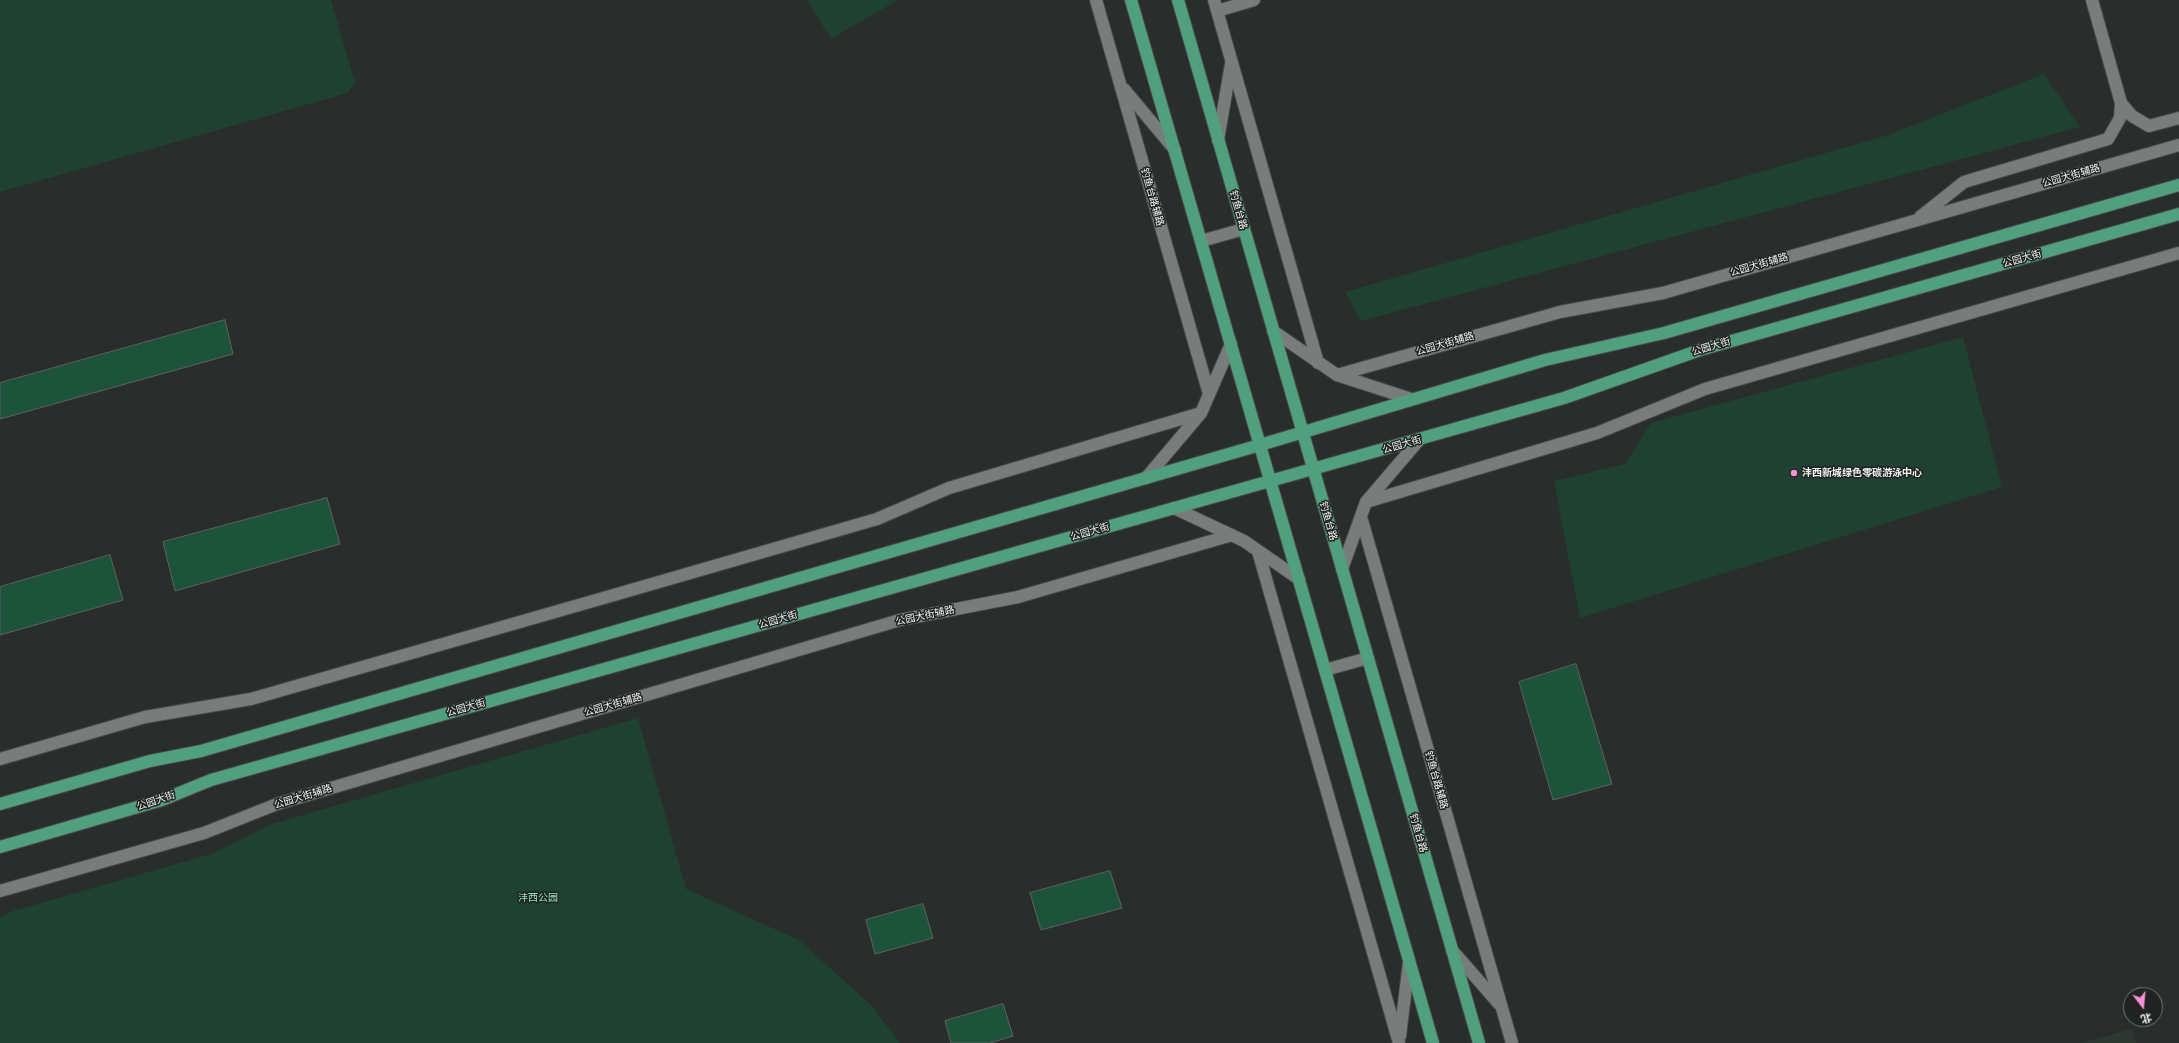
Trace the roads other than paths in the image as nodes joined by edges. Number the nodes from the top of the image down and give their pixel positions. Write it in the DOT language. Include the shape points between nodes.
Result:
graph roads {
  1 [pos="1096,0"];
  2 [pos="1131,0"];
  3 [pos="1178,0"];
  4 [pos="1254,0"];
  5 [pos="2092,0"];
  6 [pos="1216,5"];
  7 [pos="1231,60"];
  8 [pos="1120,86"];
  9 [pos="2122,103"];
  10 [pos="2179,118"];
  11 [pos="1218,140"];
  12 [pos="2179,145"];
  13 [pos="1175,151"];
  14 [pos="2179,185"];
  15 [pos="2179,214"];
  16 [pos="1916,220"];
  17 [pos="1244,229"];
  18 [pos="1201,241"];
  19 [pos="2179,253"];
  20 [pos="1273,331"];
  21 [pos="1231,344"];
  22 [pos="1318,363"];
  23 [pos="1337,375"];
  24 [pos="1209,394"];
  25 [pos="1411,399"];
  26 [pos="1201,413"];
  27 [pos="1302,431"];
  28 [pos="1419,440"];
  29 [pos="1260,445"];
  30 [pos="1314,470"];
  31 [pos="1146,478"];
  32 [pos="1271,481"];
  33 [pos="1366,502"];
  34 [pos="1174,508"];
  35 [pos="1361,517"];
  36 [pos="1232,535"];
  37 [pos="1258,551"];
  38 [pos="1342,569"];
  39 [pos="1299,578"];
  40 [pos="1368,658"];
  41 [pos="1325,670"];
  42 [pos="0,759"];
  43 [pos="0,804"];
  44 [pos="0,847"];
  45 [pos="0,891"];
  46 [pos="1452,950"];
  47 [pos="1409,962"];
  48 [pos="1502,1008"];
  49 [pos="1399,1043"];
  50 [pos="1433,1043"];
  51 [pos="1479,1043"];
  52 [pos="1512,1043"];
  1 -- 8 [label="street, 钓鱼台路辅路"];
  2 -- 13 [label="main road"];
  3 -- 11 [label="main road, 钓鱼台路"];
  4 -- 6 [label="street"];
  5 -- 9 [label="street"];
  6 -- 7 [label="street"];
  7 -- 11 [label="street"];
  7 -- 22 [label="street"];
  8 -- 13 [label="street"];
  8 -- 24 [label="street, 钓鱼台路辅路"];
  9 -- 10 [label="street" via="2132,116 2149,126"];
  9 -- 16 [label="street" via="2120,118 2108,139 1964,182"];
  11 -- 17 [label="main road, 钓鱼台路"];
  12 -- 16 [label="street, 公园大街辅路"];
  13 -- 18 [label="main road"];
  14 -- 25 [label="main road" via="1664,333 1545,360"];
  15 -- 28 [label="main road, 公园大街" via="1700,350 1564,398"];
  16 -- 23 [label="street, 公园大街辅路" via="1663,293 1560,312"];
  17 -- 18 [label="street"];
  17 -- 20 [label="main road, 钓鱼台路"];
  18 -- 21 [label="main road"];
  19 -- 33 [label="street" via="1705,389 1597,433"];
  20 -- 22 [label="street"];
  20 -- 27 [label="main road, 钓鱼台路"];
  21 -- 24 [label="street"];
  21 -- 29 [label="main road"];
  22 -- 23 [label="street"];
  23 -- 25 [label="street"];
  24 -- 26 [label="street"];
  25 -- 27 [label="main road"];
  26 -- 31 [label="street"];
  26 -- 42 [label="street" via="949,488 877,519 593,601 251,699 144,717"];
  27 -- 29 [label="main road"];
  27 -- 30 [label="main road, 钓鱼台路"];
  28 -- 30 [label="main road, 公园大街"];
  28 -- 33 [label="street"];
  29 -- 31 [label="main road"];
  29 -- 32 [label="main road"];
  30 -- 32 [label="main road, 公园大街"];
  30 -- 38 [label="main road, 钓鱼台路"];
  31 -- 43 [label="main road" via="201,751 150,761"];
  32 -- 34 [label="main road, 公园大街"];
  32 -- 39 [label="main road"];
  33 -- 35 [label="street"];
  34 -- 36 [label="street"];
  34 -- 44 [label="main road, 公园大街" via="219,778 162,800"];
  35 -- 38 [label="street"];
  35 -- 48 [label="street, 钓鱼台路辅路"];
  36 -- 37 [label="street"];
  36 -- 45 [label="street, 公园大街辅路" via="1018,597 900,620 285,802 204,833"];
  37 -- 39 [label="street"];
  37 -- 49 [label="street"];
  38 -- 40 [label="main road, 钓鱼台路"];
  39 -- 41 [label="main road"];
  40 -- 41 [label="street"];
  40 -- 46 [label="main road, 钓鱼台路"];
  41 -- 47 [label="main road"];
  46 -- 48 [label="street"];
  46 -- 51 [label="main road, 钓鱼台路"];
  47 -- 49 [label="street"];
  47 -- 50 [label="main road"];
  48 -- 52 [label="street, 钓鱼台路辅路"];
}
